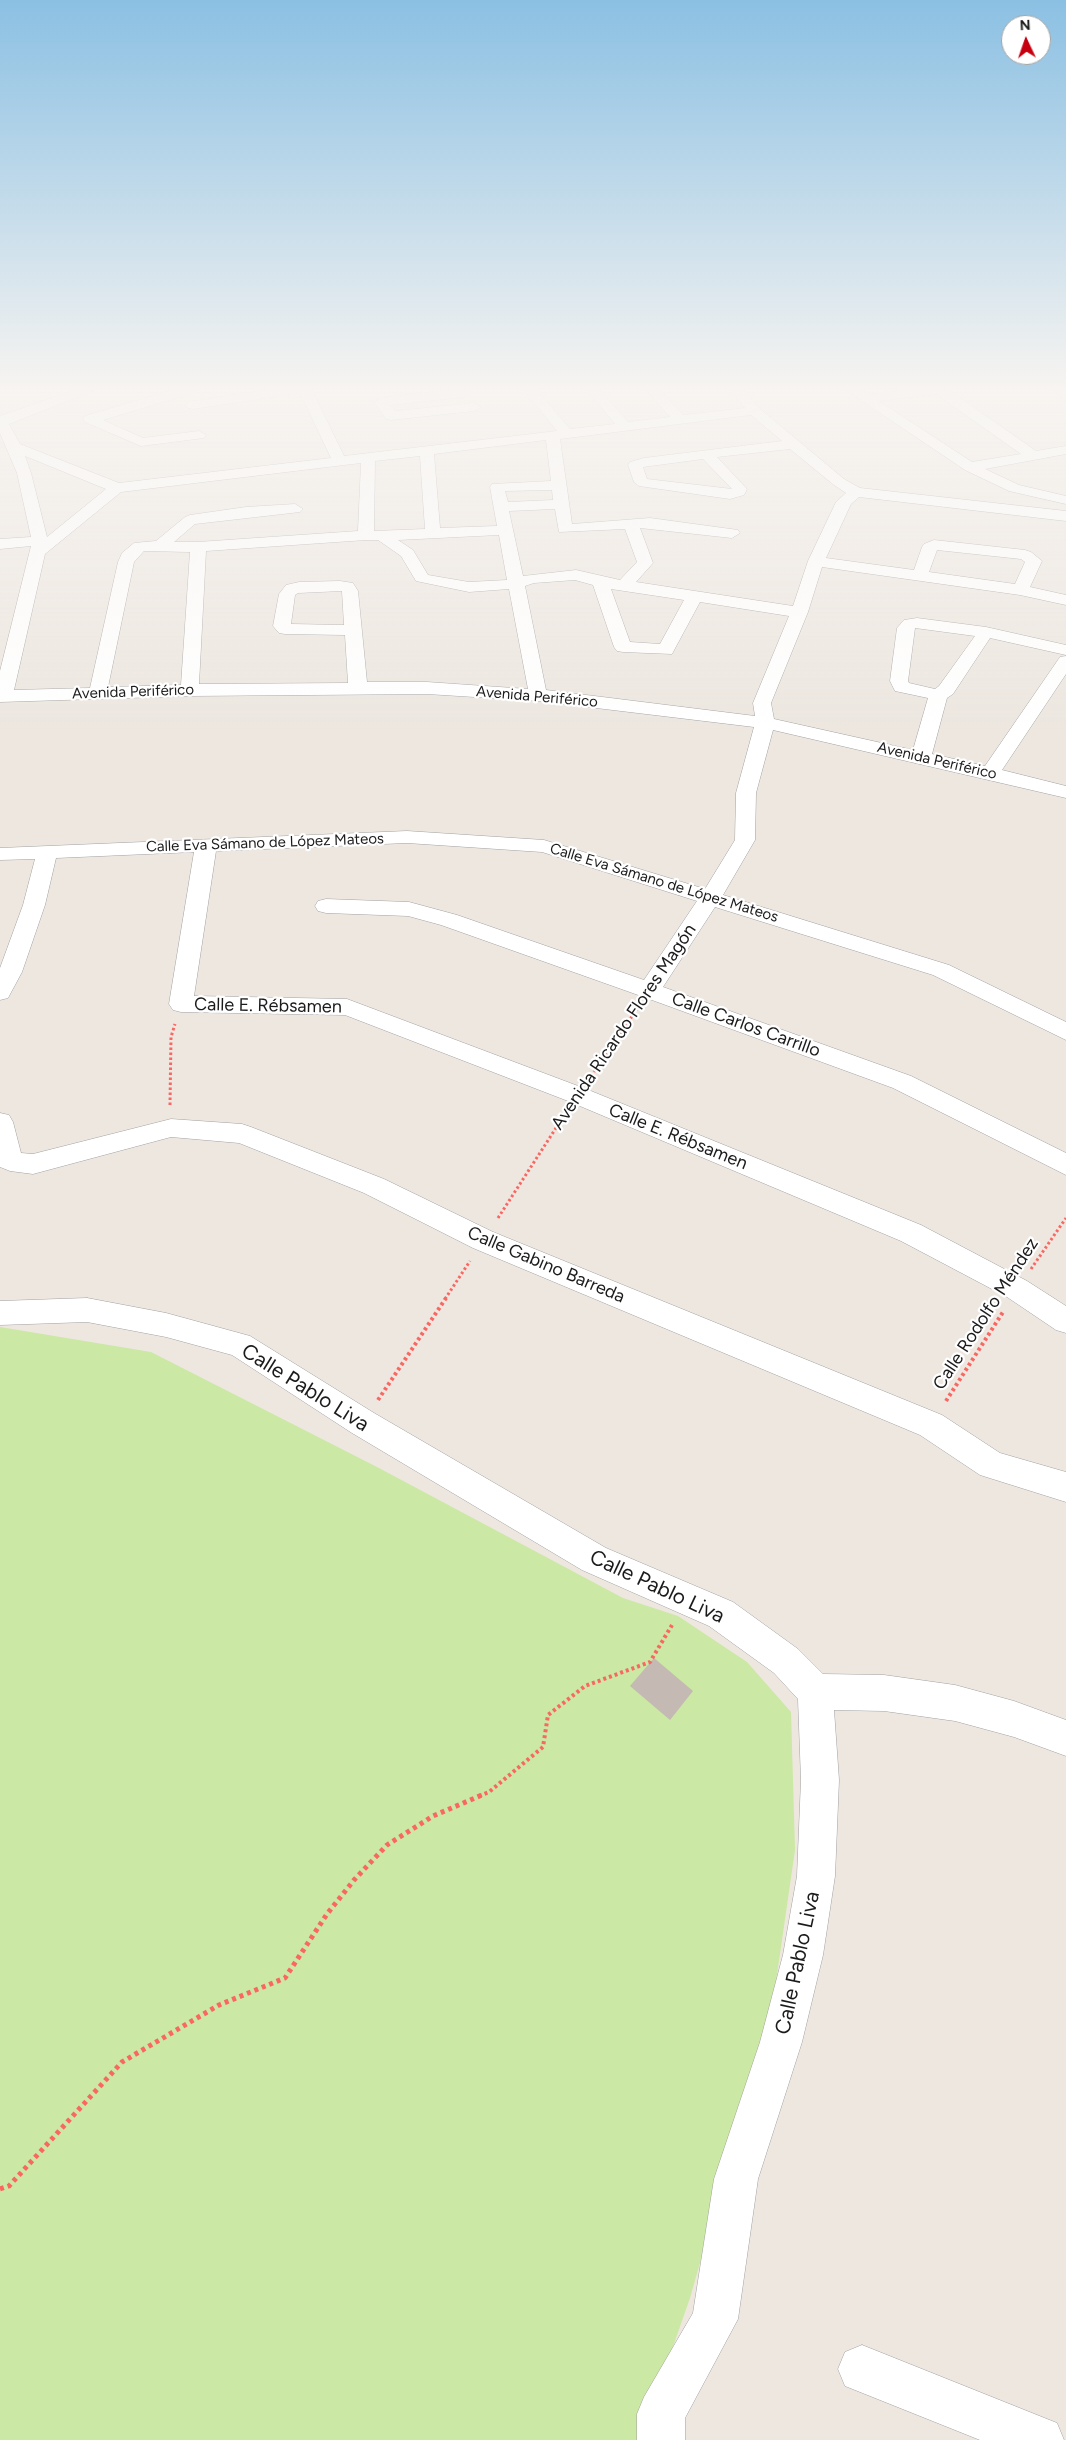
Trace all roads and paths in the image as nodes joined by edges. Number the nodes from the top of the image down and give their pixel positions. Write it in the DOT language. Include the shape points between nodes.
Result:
graph roads {
  1 [pos="32,504"];
  2 [pos="97,504"];
  3 [pos="295,504"];
  4 [pos="372,504"];
  5 [pos="431,504"];
  6 [pos="500,504"];
  7 [pos="563,504"];
  8 [pos="843,504"];
  9 [pos="957,504"];
  10 [pos="999,504"];
  11 [pos="1039,504"];
  12 [pos="500,507"];
  13 [pos="984,507"];
  14 [pos="295,509"];
  15 [pos="1058,515"];
  16 [pos="81,517"];
  17 [pos="36,518"];
  18 [pos="631,524"];
  19 [pos="505,530"];
  20 [pos="433,533"];
  21 [pos="732,533"];
  22 [pos="374,535"];
  23 [pos="296,541"];
  24 [pos="0,544"];
  25 [pos="39,546"];
  26 [pos="160,546"];
  27 [pos="198,548"];
  28 [pos="816,561"];
  29 [pos="920,575"];
  30 [pos="600,582"];
  31 [pos="516,584"];
  32 [pos="625,585"];
  33 [pos="1020,590"];
  34 [pos="694,597"];
  35 [pos="1066,600"];
  36 [pos="799,612"];
  37 [pos="353,630"];
  38 [pos="986,632"];
  39 [pos="1066,650"];
  40 [pos="1066,661"];
  41 [pos="358,688"];
  42 [pos="190,690"];
  43 [pos="98,693"];
  44 [pos="538,695"];
  45 [pos="938,695"];
  46 [pos="2,696"];
  47 [pos="765,723"];
  48 [pos="922,758"];
  49 [pos="990,773"];
  50 [pos="1066,792"];
  51 [pos="206,846"];
  52 [pos="47,852"];
  53 [pos="0,854"];
  54 [pos="711,898"];
  55 [pos="326,906"];
  56 [pos="649,990"];
  57 [pos="0,992"];
  58 [pos="181,1004"];
  59 [pos="1066,1032"];
  60 [pos="577,1095"];
  61 [pos="0,1122"];
  62 [pos="170,1128"];
  63 [pos="1066,1166"];
  64 [pos="1066,1218"];
  65 [pos="483,1240"];
  66 [pos="1017,1289"];
  67 [pos="0,1313"];
  68 [pos="1066,1321"];
  69 [pos="363,1423"];
  70 [pos="931,1425"];
  71 [pos="1066,1487"];
  72 [pos="672,1593"];
  73 [pos="815,1692"];
  74 [pos="1066,1738"];
  75 [pos="0,2189"];
  76 [pos="862,2369"];
  77 [pos="661,2440"];
  78 [pos="1040,2440"];
  1 -- 17 [label="street"];
  2 -- 16 [label="street"];
  3 -- 14 [label="street"];
  4 -- 22 [label="street"];
  5 -- 20 [label="street"];
  6 -- 12 [label="street"];
  7 -- 12 [label="street"];
  7 -- 18 [label="street" via="565,528"];
  8 -- 28 [label="street, Avenida Ricardo Flores Magón"];
  9 -- 13 [label="street"];
  10 -- 13 [label="street"];
  11 -- 15 [label="street" via="1040,509"];
  12 -- 19 [label="street"];
  13 -- 15 [label="street"];
  14 -- 23 [label="street"];
  14 -- 26 [label="street" via="190,520"];
  16 -- 17 [label="street"];
  16 -- 25 [label="street"];
  17 -- 25 [label="street"];
  18 -- 21 [label="street"];
  18 -- 32 [label="street" via="646,563"];
  19 -- 20 [label="street"];
  19 -- 31 [label="street"];
  20 -- 22 [label="street"];
  22 -- 23 [label="street"];
  22 -- 31 [label="street" via="406,553 420,575 428,580 468,587"];
  23 -- 27 [label="street"];
  24 -- 25 [label="street"];
  25 -- 46 [label="street"];
  26 -- 27 [label="street"];
  26 -- 43 [label="street" via="140,546 134,549 126,562"];
  27 -- 42 [label="street"];
  28 -- 29 [label="street"];
  28 -- 36 [label="street, Avenida Ricardo Flores Magón"];
  29 -- 33 [label="street"];
  29 -- 33 [label="street" via="930,547 934,545 1025,555 1034,561"];
  30 -- 31 [label="street" via="576,575 532,578"];
  30 -- 32 [label="street"];
  30 -- 34 [label="street" via="623,647 666,650"];
  31 -- 44 [label="street"];
  32 -- 34 [label="street"];
  33 -- 35 [label="street"];
  34 -- 36 [label="street"];
  36 -- 47 [label="street, Avenida Ricardo Flores Magón" via="762,703"];
  37 -- 41 [label="street"];
  38 -- 39 [label="street"];
  38 -- 45 [label="street" via="946,690"];
  38 -- 45 [label="street" via="916,622 906,628 901,687"];
  40 -- 49 [label="street"];
  41 -- 42 [label="street, Avenida Periférico"];
  41 -- 44 [label="street, Avenida Periférico" via="427,688"];
  42 -- 43 [label="street, Avenida Periférico"];
  43 -- 46 [label="street, Avenida Periférico"];
  44 -- 47 [label="street, Avenida Periférico"];
  45 -- 48 [label="street"];
  47 -- 48 [label="street, Avenida Periférico"];
  47 -- 54 [label="street, Avenida Ricardo Flores Magón" via="746,793 745,840"];
  48 -- 49 [label="street, Avenida Periférico"];
  49 -- 50 [label="street, Avenida Periférico"];
  51 -- 52 [label="street, Calle Eva Sámano de López Mateos"];
  51 -- 54 [label="street, Calle Eva Sámano de López Mateos" via="407,837 544,846"];
  51 -- 58 [label="street"];
  52 -- 53 [label="street, Calle Eva Sámano de López Mateos"];
  52 -- 57 [label="street" via="34,905"];
  54 -- 56 [label="street, Avenida Ricardo Flores Magón"];
  54 -- 59 [label="street, Calle Eva Sámano de López Mateos" via="941,970"];
  55 -- 56 [label="street, Calle Carlos Carrillo" via="416,911"];
  56 -- 60 [label="path, Avenida Ricardo Flores Magón"];
  56 -- 63 [label="street, Calle Carlos Carrillo" via="902,1082"];
  58 -- 60 [label="street, Calle E. Rébsamen" via="347,1007"];
  58 -- 62 [label="path" via="171,1038"];
  60 -- 65 [label="path, Avenida Ricardo Flores Magón"];
  60 -- 66 [label="street, Calle E. Rébsamen" via="911,1232"];
  61 -- 62 [label="street, Calle Gabino Barreda" via="10,1161 33,1164"];
  62 -- 65 [label="street, Calle Gabino Barreda" via="242,1134 374,1186"];
  64 -- 66 [label="path, Calle Rodolfo Méndez"];
  65 -- 69 [label="path, Avenida Ricardo Flores Magón"];
  65 -- 70 [label="street, Calle Gabino Barreda"];
  66 -- 68 [label="street, Calle E. Rébsamen"];
  66 -- 70 [label="path, Calle Rodolfo Méndez"];
  67 -- 69 [label="street, Calle Pablo Liva" via="87,1310 166,1325 240,1346"];
  69 -- 72 [label="street, Calle Pablo Liva" via="594,1559"];
  70 -- 71 [label="street, Calle Gabino Barreda" via="991,1465"];
  72 -- 73 [label="street, Calle Pablo Liva" via="721,1614 786,1661"];
  72 -- 75 [label="path" via="678,1616 650,1662 585,1686 548,1715 543,1747 488,1792 433,1816 387,1844 327,1914 286,1978 219,2004 122,2062 9,2186"];
  73 -- 74 [label="street" via="884,1693 955,1703"];
  73 -- 77 [label="street, Calle Pablo Liva" via="820,1780 816,1876 803,1955 781,2042 736,2178 715,2319 661,2414"];
  76 -- 78 [label="street"];
}
